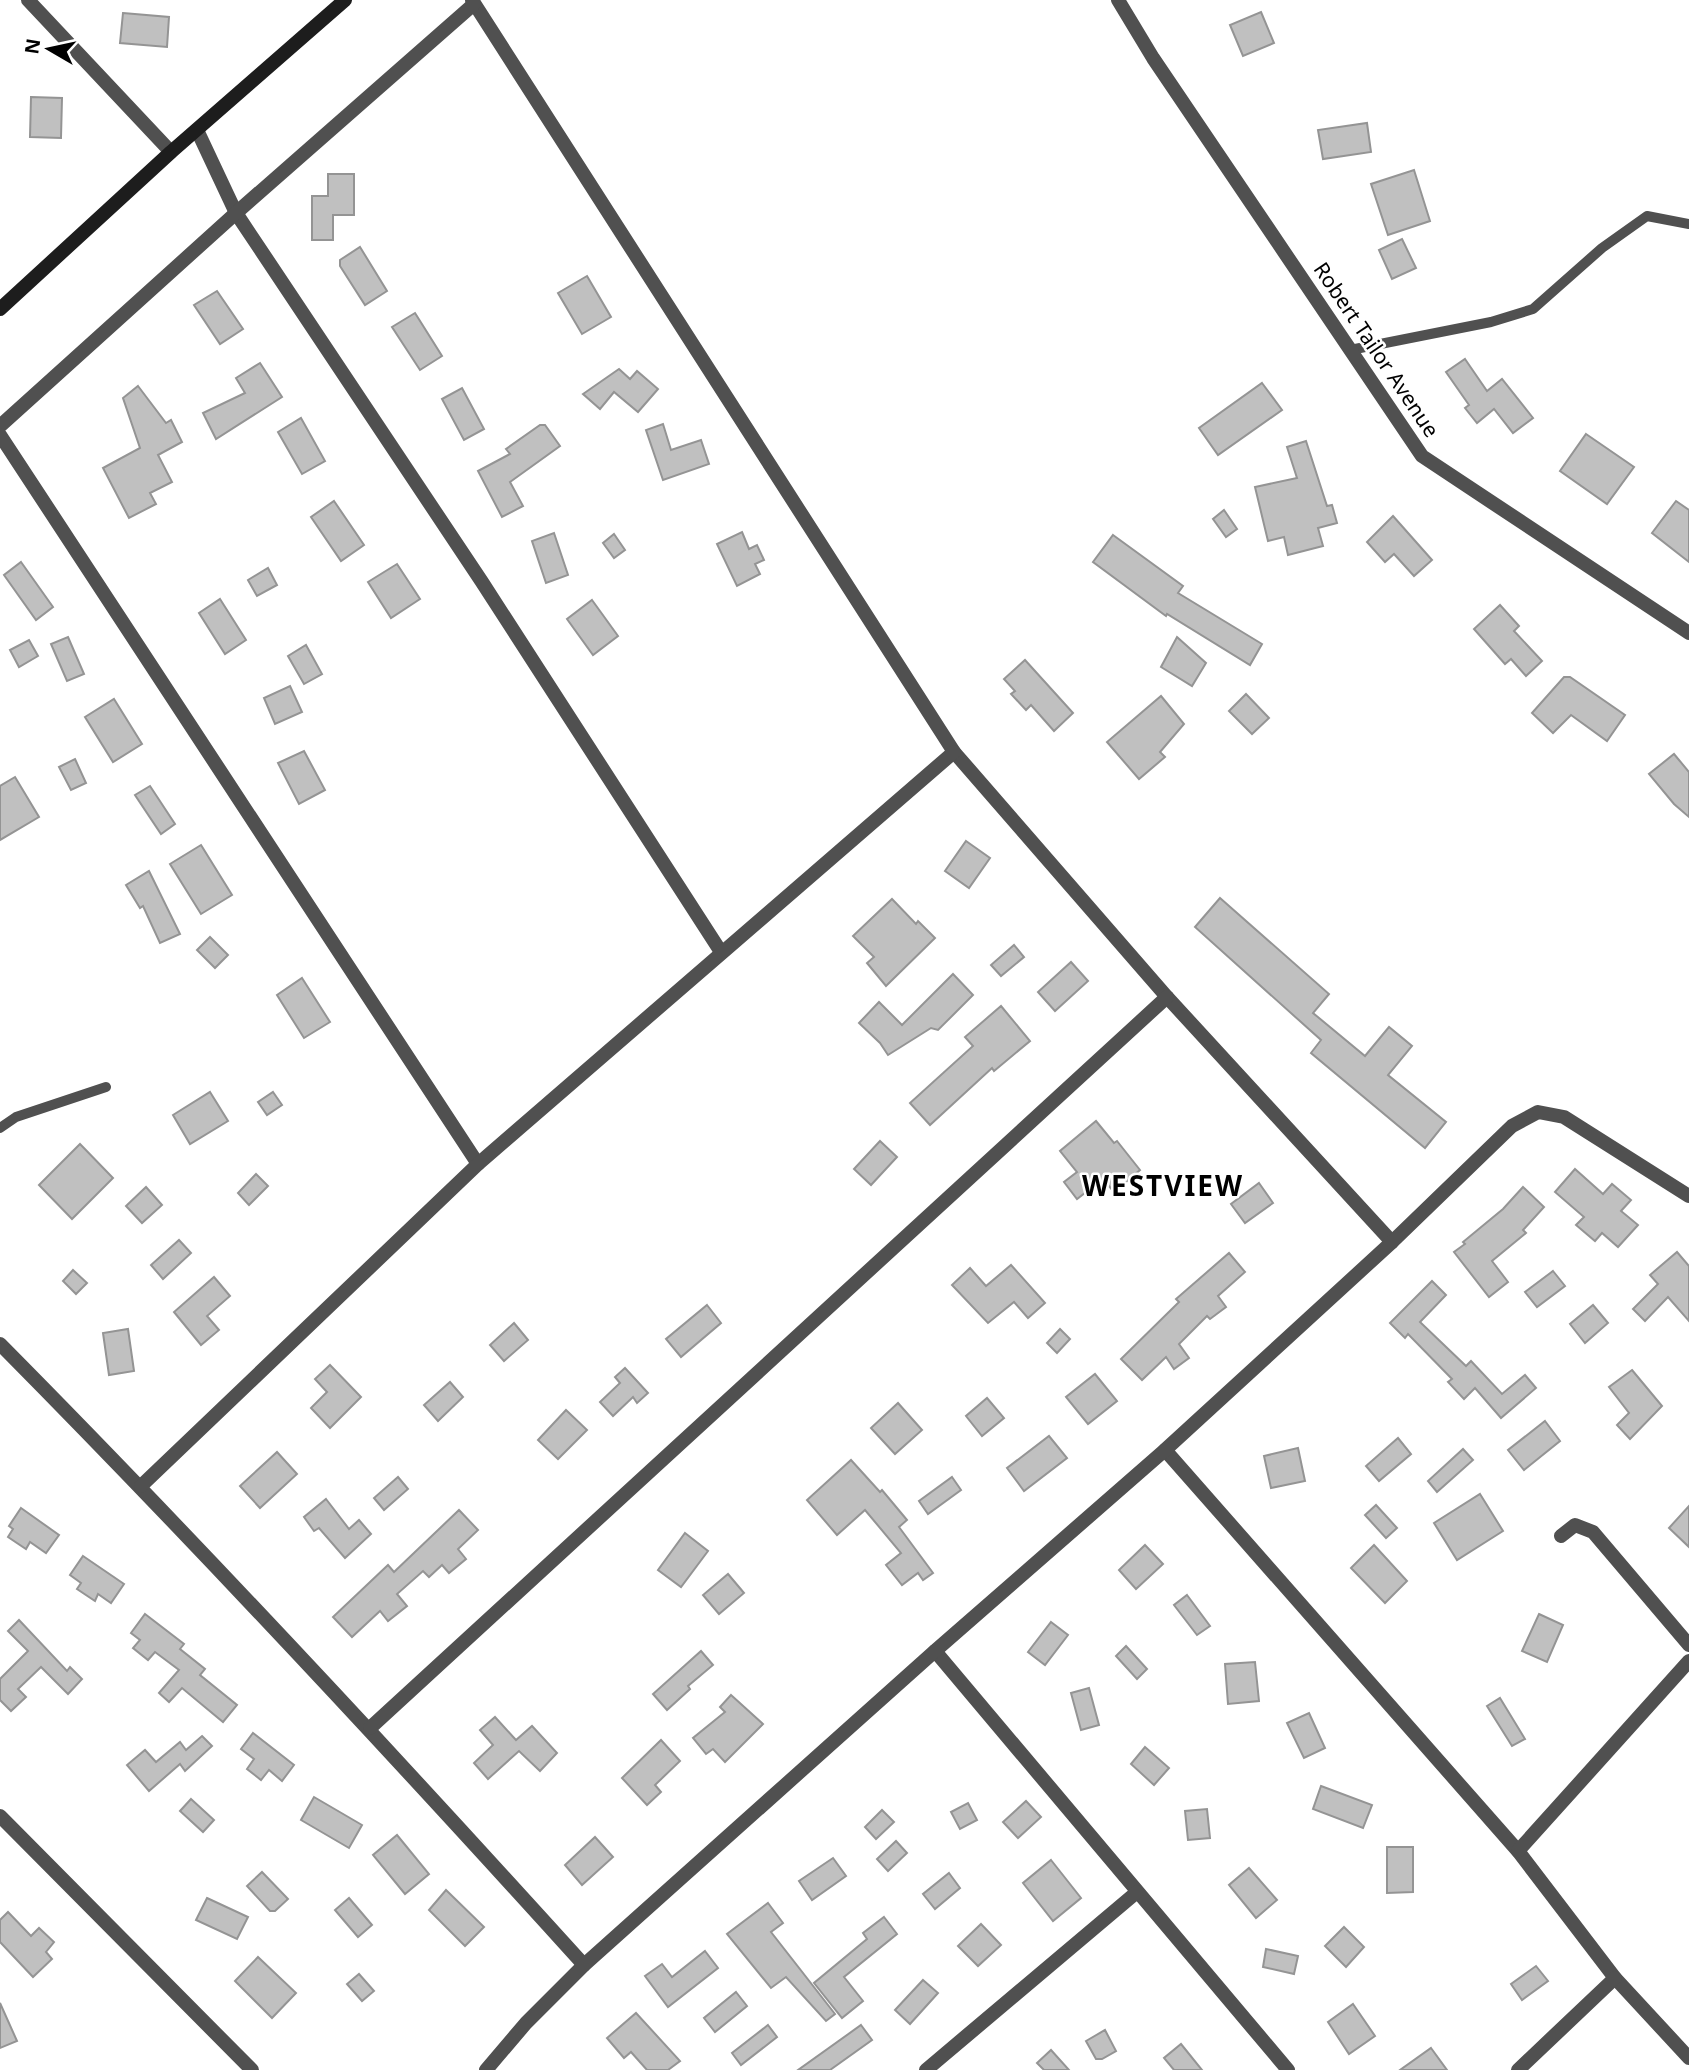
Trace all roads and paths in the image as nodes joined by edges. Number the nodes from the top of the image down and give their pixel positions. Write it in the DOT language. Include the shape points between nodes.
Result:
graph roads {
  1 [pos="28,0"];
  2 [pos="345,0"];
  3 [pos="1118,0"];
  4 [pos="473,2"];
  5 [pos="197,130"];
  6 [pos="171,152"];
  7 [pos="236,213"];
  8 [pos="1689,224"];
  9 [pos="0,309"];
  10 [pos="1350,350"];
  11 [pos="0,426"];
  12 [pos="0,435"];
  13 [pos="1689,633"];
  14 [pos="954,752"];
  15 [pos="721,952"];
  16 [pos="1167,997"];
  17 [pos="106,1087"];
  18 [pos="0,1128"];
  19 [pos="478,1164"];
  20 [pos="1689,1196"];
  21 [pos="1392,1242"];
  22 [pos="0,1344"];
  23 [pos="1166,1450"];
  24 [pos="141,1486"];
  25 [pos="1561,1536"];
  26 [pos="1689,1645"];
  27 [pos="934,1651"];
  28 [pos="1689,1661"];
  29 [pos="370,1728"];
  30 [pos="0,1816"];
  31 [pos="1518,1851"];
  32 [pos="1137,1892"];
  33 [pos="584,1965"];
  34 [pos="1615,1978"];
  35 [pos="1689,2058"];
  36 [pos="252,2070"];
  37 [pos="486,2070"];
  38 [pos="926,2070"];
  39 [pos="1288,2070"];
  40 [pos="1518,2070"];
  1 -- 6 [label="street"];
  2 -- 5 [label="main road"];
  3 -- 10 [label="street, Robert Tailor Avenue"];
  4 -- 7 [label="street"];
  4 -- 14 [label="street"];
  5 -- 6 [label="main road"];
  5 -- 7 [label="street"];
  6 -- 9 [label="main road"];
  7 -- 11 [label="street"];
  7 -- 15 [label="street"];
  8 -- 10 [label="lane" via="1647,216 1602,248 1533,309 1491,322"];
  10 -- 13 [label="street, Robert Tailor Avenue" via="1422,456"];
  12 -- 19 [label="street"];
  14 -- 15 [label="street"];
  14 -- 16 [label="street"];
  15 -- 19 [label="street"];
  16 -- 21 [label="street"];
  16 -- 29 [label="street"];
  17 -- 18 [label="lane" via="16,1117"];
  19 -- 24 [label="street"];
  20 -- 21 [label="street" via="1564,1117 1538,1112 1512,1126"];
  21 -- 23 [label="street"];
  22 -- 24 [label="street"];
  23 -- 27 [label="street"];
  23 -- 31 [label="street"];
  24 -- 29 [label="street"];
  25 -- 26 [label="street" via="1575,1525 1593,1532"];
  27 -- 32 [label="street"];
  27 -- 33 [label="street"];
  28 -- 31 [label="street"];
  29 -- 33 [label="street"];
  30 -- 36 [label="street"];
  31 -- 34 [label="street"];
  32 -- 38 [label="street"];
  32 -- 39 [label="street"];
  33 -- 37 [label="street"];
  34 -- 35 [label="street"];
  34 -- 40 [label="street"];
}
